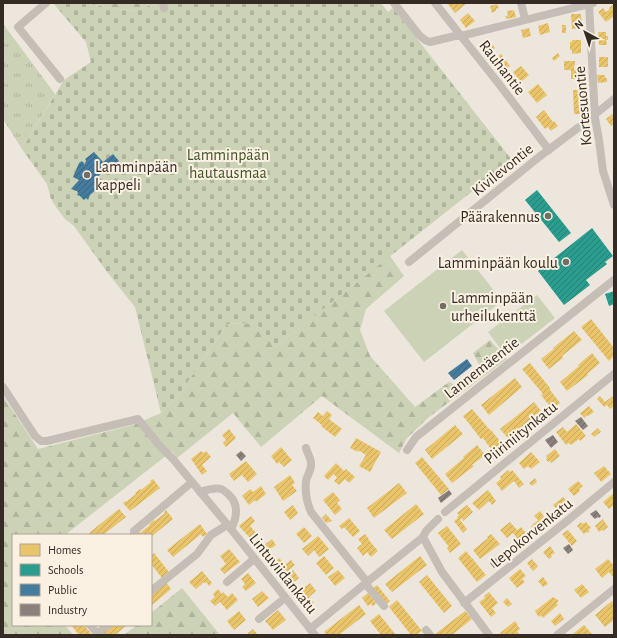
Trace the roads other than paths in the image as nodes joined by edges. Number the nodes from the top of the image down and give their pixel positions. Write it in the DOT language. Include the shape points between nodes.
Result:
graph roads {
  1 [pos="46,3"];
  2 [pos="394,3"];
  3 [pos="435,3"];
  4 [pos="521,3"];
  5 [pos="590,3"];
  6 [pos="525,19"];
  7 [pos="461,36"];
  8 [pos="60,79"];
  9 [pos="614,99"];
  10 [pos="595,114"];
  11 [pos="549,150"];
  12 [pos="612,190"];
  13 [pos="614,205"];
  14 [pos="409,262"];
  15 [pos="614,280"];
  16 [pos="614,374"];
  17 [pos="3,387"];
  18 [pos="306,448"];
  19 [pos="407,450"];
  20 [pos="192,482"];
  21 [pos="614,482"];
  22 [pos="200,492"];
  23 [pos="445,512"];
  24 [pos="438,520"];
  25 [pos="229,527"];
  26 [pos="133,534"];
  27 [pos="423,537"];
  28 [pos="254,559"];
  29 [pos="227,582"];
  30 [pos="367,582"];
  31 [pos="614,589"];
  32 [pos="152,590"];
  33 [pos="285,598"];
  34 [pos="464,603"];
  35 [pos="384,606"];
  36 [pos="259,619"];
  37 [pos="91,626"];
  38 [pos="108,626"];
  39 [pos="312,632"];
  40 [pos="485,634"];
  41 [pos="557,635"];
  1 -- 8 [label="street" via="18,27"];
  2 -- 7 [label="street" via="425,40 430,42"];
  3 -- 7 [label="street, Rauhantie"];
  4 -- 6 [label="street"];
  5 -- 6 [label="street"];
  5 -- 10 [label="street, Kortesuontie"];
  6 -- 7 [label="street"];
  7 -- 11 [label="street, Rauhantie"];
  9 -- 10 [label="street, Kivilevontie"];
  10 -- 11 [label="street, Kivilevontie"];
  10 -- 12 [label="street, Kortesuontie" via="603,171"];
  11 -- 14 [label="street, Kivilevontie"];
  12 -- 13 [label="street, Kortesuontie"];
  15 -- 19 [label="street, Lannemäentie" via="416,437"];
  16 -- 23 [label="street, Piiriniitynkatu"];
  17 -- 20 [label="street, Lintuviidankatu" via="35,436 48,442 138,419"];
  18 -- 30 [label="street" via="311,463 306,480 311,512"];
  20 -- 22 [label="street, Lintuviidankatu"];
  20 -- 26 [label="street"];
  21 -- 34 [label="street, Lepokorvenkatu"];
  22 -- 25 [label="street, Lintuviidankatu"];
  22 -- 25 [label="street, Lintuviidankatu" via="211,488 221,489 232,498 236,515 234,523"];
  24 -- 27 [label="street"];
  25 -- 28 [label="street, Lintuviidankatu"];
  25 -- 32 [label="street" via="211,535 197,554"];
  27 -- 30 [label="street"];
  27 -- 34 [label="street" via="442,572"];
  28 -- 29 [label="street"];
  28 -- 33 [label="street, Lintuviidankatu"];
  30 -- 35 [label="street" via="368,587"];
  30 -- 39 [label="street"];
  31 -- 41 [label="street"];
  33 -- 36 [label="street"];
  33 -- 39 [label="street, Lintuviidankatu"];
  34 -- 40 [label="street"];
  37 -- 38 [label="street" via="98,633"];
}
